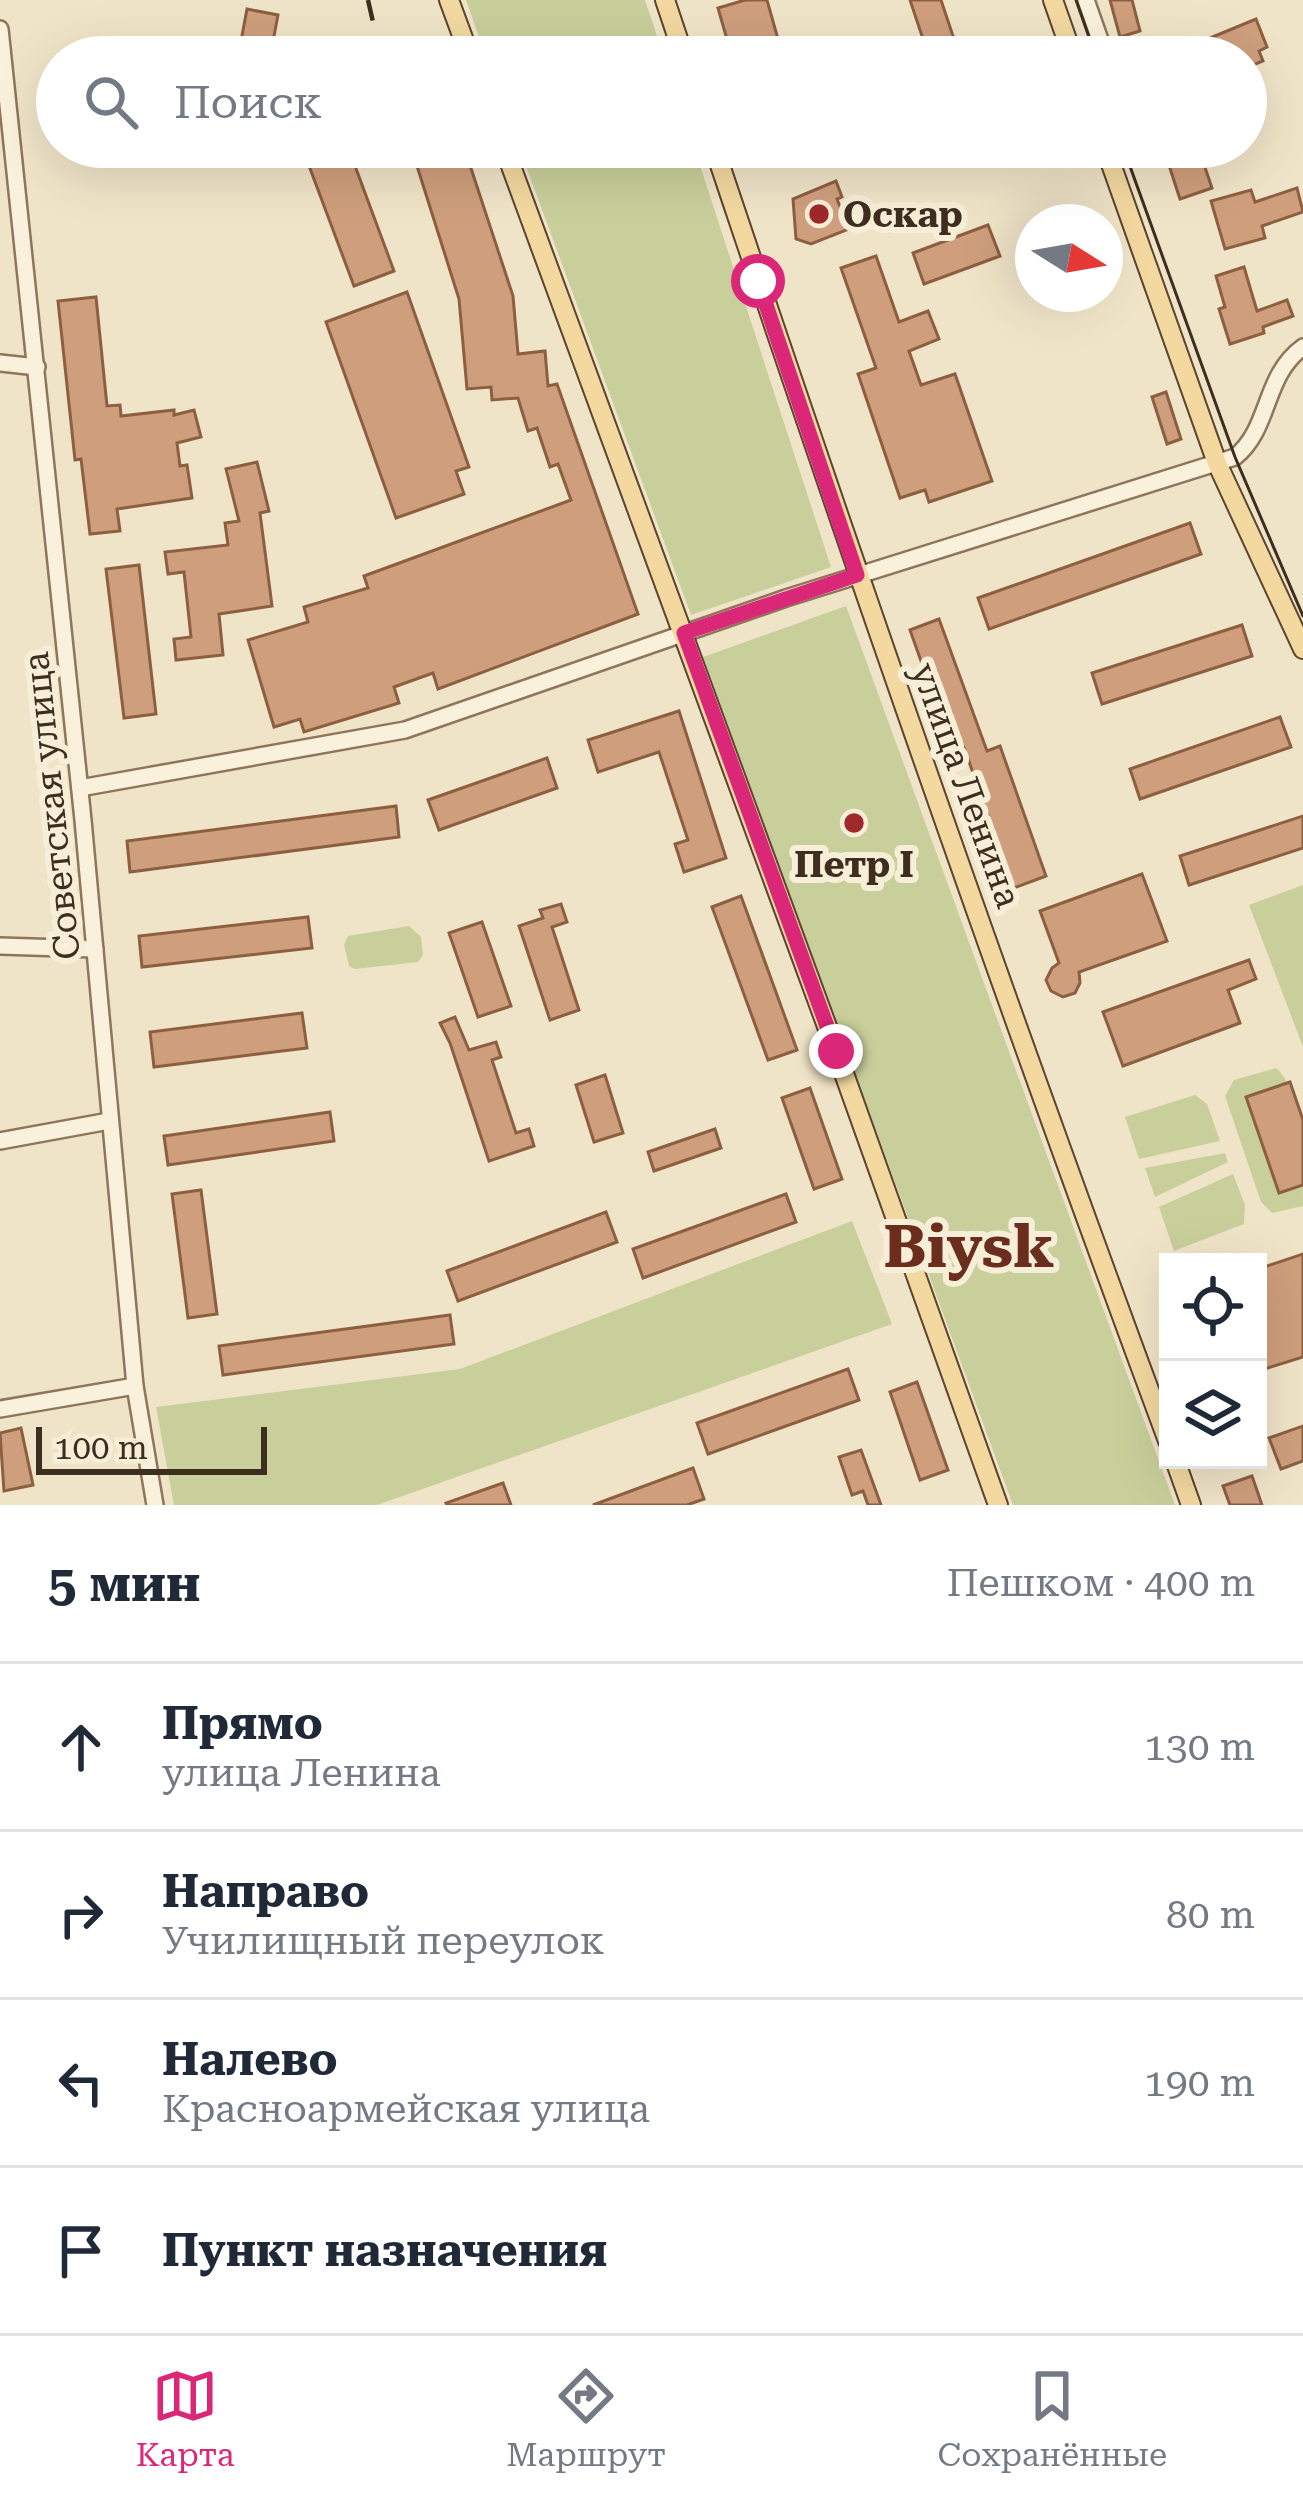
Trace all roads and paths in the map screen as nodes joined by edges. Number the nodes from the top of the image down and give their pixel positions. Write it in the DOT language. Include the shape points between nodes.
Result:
graph roads {
  1 [pos="449,0"];
  2 [pos="665,0"];
  3 [pos="1053,0"];
  4 [pos="1086,0"];
  5 [pos="0,28"];
  6 [pos="462,36"];
  7 [pos="677,36"];
  8 [pos="1066,36"];
  9 [pos="1099,36"];
  10 [pos="512,168"];
  11 [pos="721,168"];
  12 [pos="1113,168"];
  13 [pos="1303,347"];
  14 [pos="0,363"];
  15 [pos="37,367"];
  16 [pos="1217,463"];
  17 [pos="857,575"];
  18 [pos="684,633"];
  19 [pos="1303,650"];
  20 [pos="80,788"];
  21 [pos="0,946"];
  22 [pos="95,949"];
  23 [pos="110,1121"];
  24 [pos="0,1141"];
  25 [pos="135,1386"];
  26 [pos="0,1408"];
  27 [pos="1159,1418"];
  28 [pos="1178,1469"];
  29 [pos="155,1505"];
  30 [pos="998,1505"];
  31 [pos="1191,1505"];
  1 -- 6 [label="main road"];
  2 -- 7 [label="main road"];
  3 -- 8 [label="main road"];
  4 -- 9 [label="street"];
  5 -- 15 [label="street, Советская улица"];
  10 -- 18 [label="main road"];
  11 -- 17 [label="main road, улица Ленина"];
  12 -- 16 [label="main road"];
  13 -- 16 [label="street" via="1281,368 1259,430 1239,455"];
  14 -- 15 [label="street"];
  15 -- 20 [label="street, Советская улица"];
  16 -- 17 [label="street"];
  16 -- 19 [label="main road"];
  17 -- 18 [label="street"];
  17 -- 27 [label="main road, улица Ленина"];
  18 -- 20 [label="street" via="405,730"];
  18 -- 30 [label="main road"];
  20 -- 22 [label="street, Советская улица"];
  21 -- 22 [label="street"];
  22 -- 23 [label="street, Советская улица"];
  23 -- 24 [label="street"];
  23 -- 25 [label="street, Советская улица"];
  25 -- 26 [label="street"];
  25 -- 29 [label="street, Советская улица"];
  28 -- 31 [label="main road"];
}
